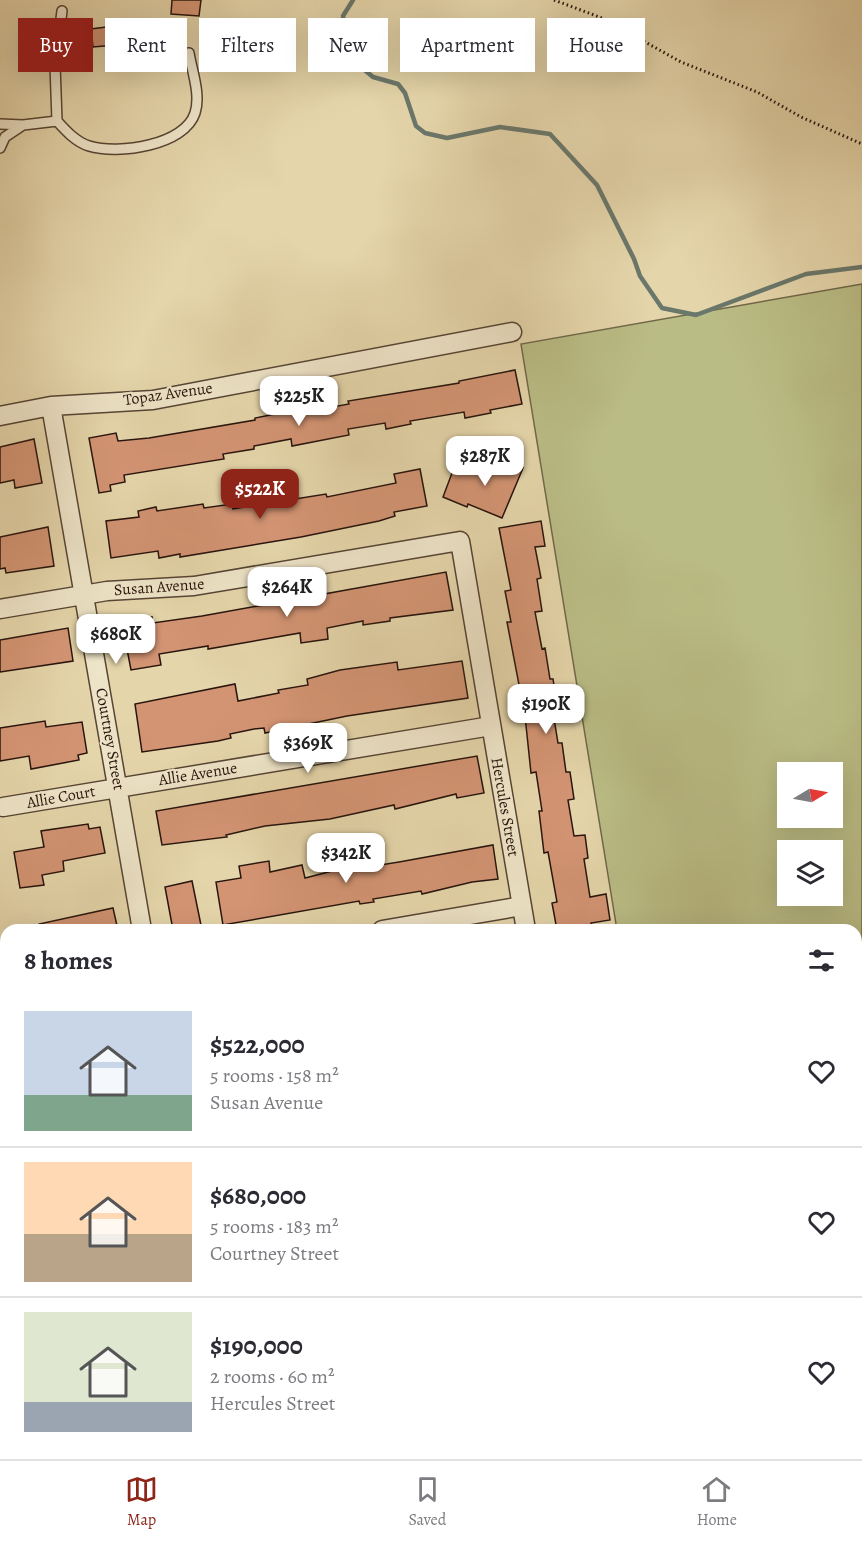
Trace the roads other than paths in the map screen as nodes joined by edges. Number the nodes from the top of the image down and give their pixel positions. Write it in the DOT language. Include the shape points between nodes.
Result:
graph roads {
  1 [pos="63,11"];
  2 [pos="189,53"];
  3 [pos="57,121"];
  4 [pos="0,124"];
  5 [pos="23,125"];
  6 [pos="0,148"];
  7 [pos="512,332"];
  8 [pos="51,406"];
  9 [pos="0,416"];
  10 [pos="460,541"];
  11 [pos="86,595"];
  12 [pos="0,609"];
  13 [pos="491,726"];
  14 [pos="118,787"];
  15 [pos="3,807"];
  16 [pos="522,906"];
  17 [pos="141,924"];
  18 [pos="417,924"];
  19 [pos="525,924"];
  1 -- 3 [label="lane" via="55,65"];
  2 -- 3 [label="lane" via="196,111 186,130 158,142 121,149 89,146 70,136"];
  3 -- 5 [label="lane"];
  4 -- 5 [label="lane"];
  5 -- 6 [label="lane" via="5,137"];
  7 -- 8 [label="street, Topaz Avenue" via="153,399"];
  8 -- 9 [label="street, Topaz Avenue"];
  8 -- 11 [label="street, Courtney Street"];
  10 -- 11 [label="street, Susan Avenue" via="194,586"];
  10 -- 13 [label="street, Hercules Street"];
  11 -- 12 [label="street, Susan Avenue"];
  11 -- 14 [label="street, Courtney Street"];
  13 -- 14 [label="street, Allie Avenue"];
  13 -- 16 [label="street, Hercules Street"];
  14 -- 15 [label="street, Allie Court"];
  14 -- 17 [label="street, Courtney Street"];
  16 -- 18 [label="street"];
  16 -- 19 [label="street, Hercules Street"];
}
